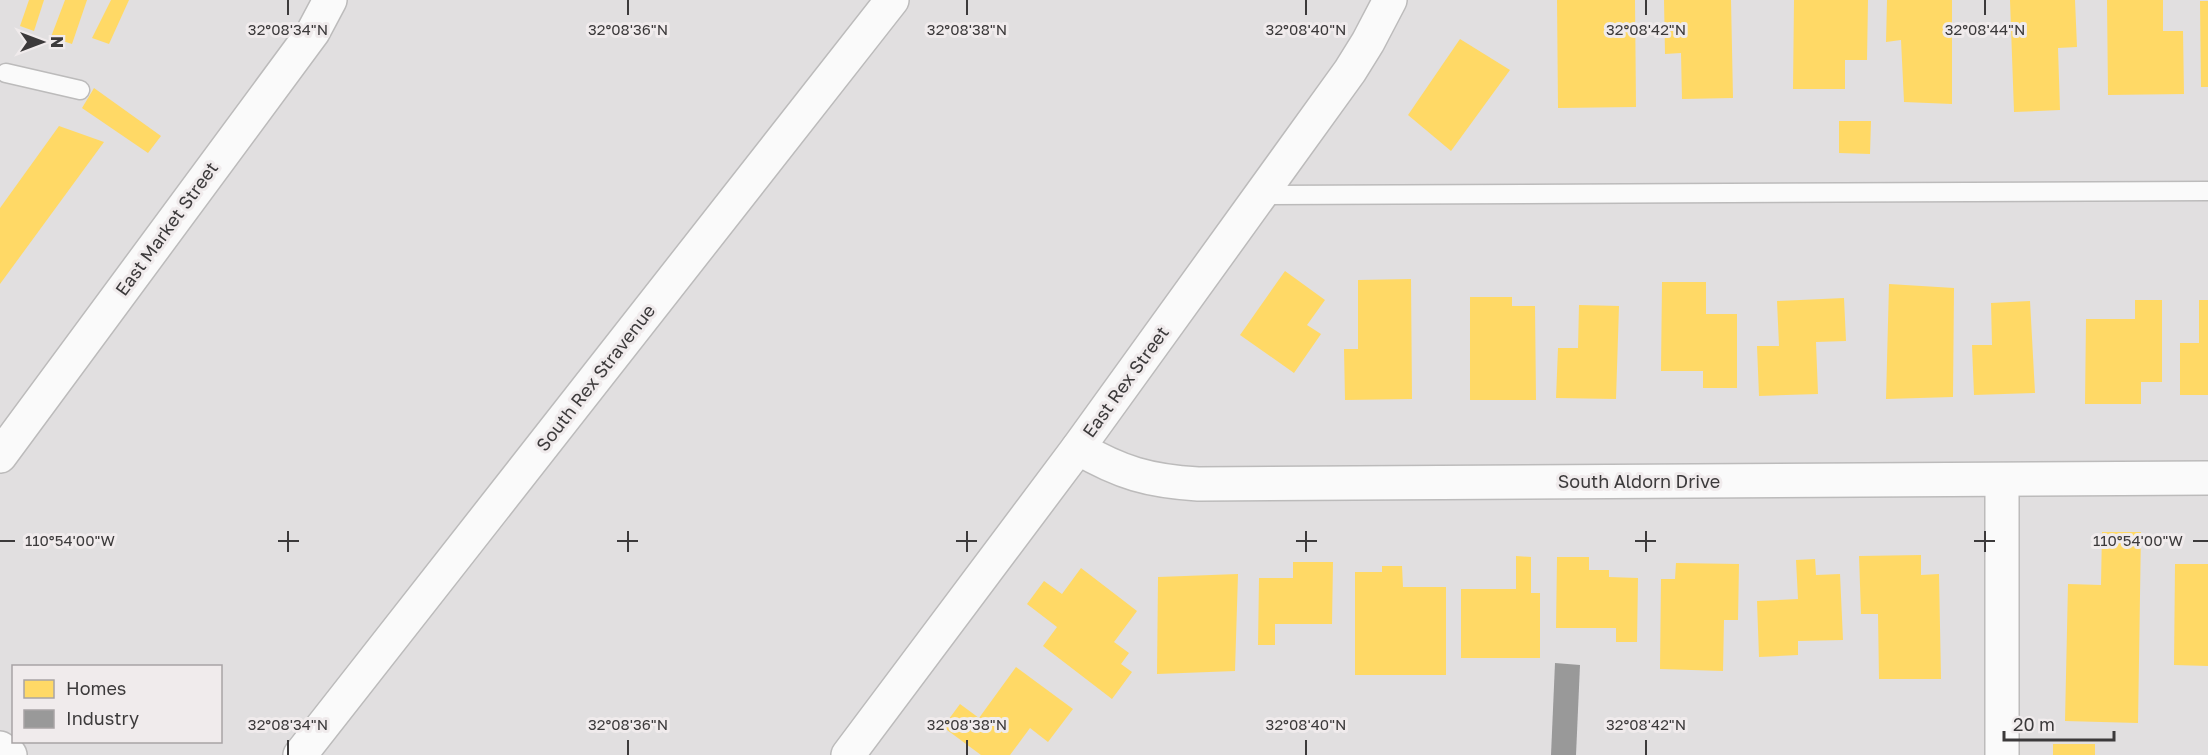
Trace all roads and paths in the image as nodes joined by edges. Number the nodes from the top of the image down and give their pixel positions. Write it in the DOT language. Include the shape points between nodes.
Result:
graph roads {
  1 [pos="330,0"];
  2 [pos="892,0"];
  3 [pos="1390,0"];
  4 [pos="2,74"];
  5 [pos="80,90"];
  6 [pos="2208,191"];
  7 [pos="1260,195"];
  8 [pos="1077,448"];
  9 [pos="0,456"];
  10 [pos="2208,478"];
  11 [pos="2002,480"];
  12 [pos="0,748"];
  13 [pos="10,755"];
  14 [pos="300,755"];
  15 [pos="848,755"];
  16 [pos="2002,755"];
  1 -- 9 [label="street, East Market Street" via="314,32"];
  2 -- 14 [label="street, South Rex Stravenue"];
  3 -- 7 [label="street, East Rex Street" via="1350,71"];
  4 -- 5 [label="lane"];
  6 -- 7 [label="lane"];
  7 -- 8 [label="street, East Rex Street"];
  8 -- 11 [label="street, South Aldorn Drive" via="1135,476 1198,484"];
  8 -- 15 [label="street, East Rex Street"];
  10 -- 11 [label="street, South Aldorn Drive"];
  11 -- 16 [label="street"];
  12 -- 13 [label="street"];
}
